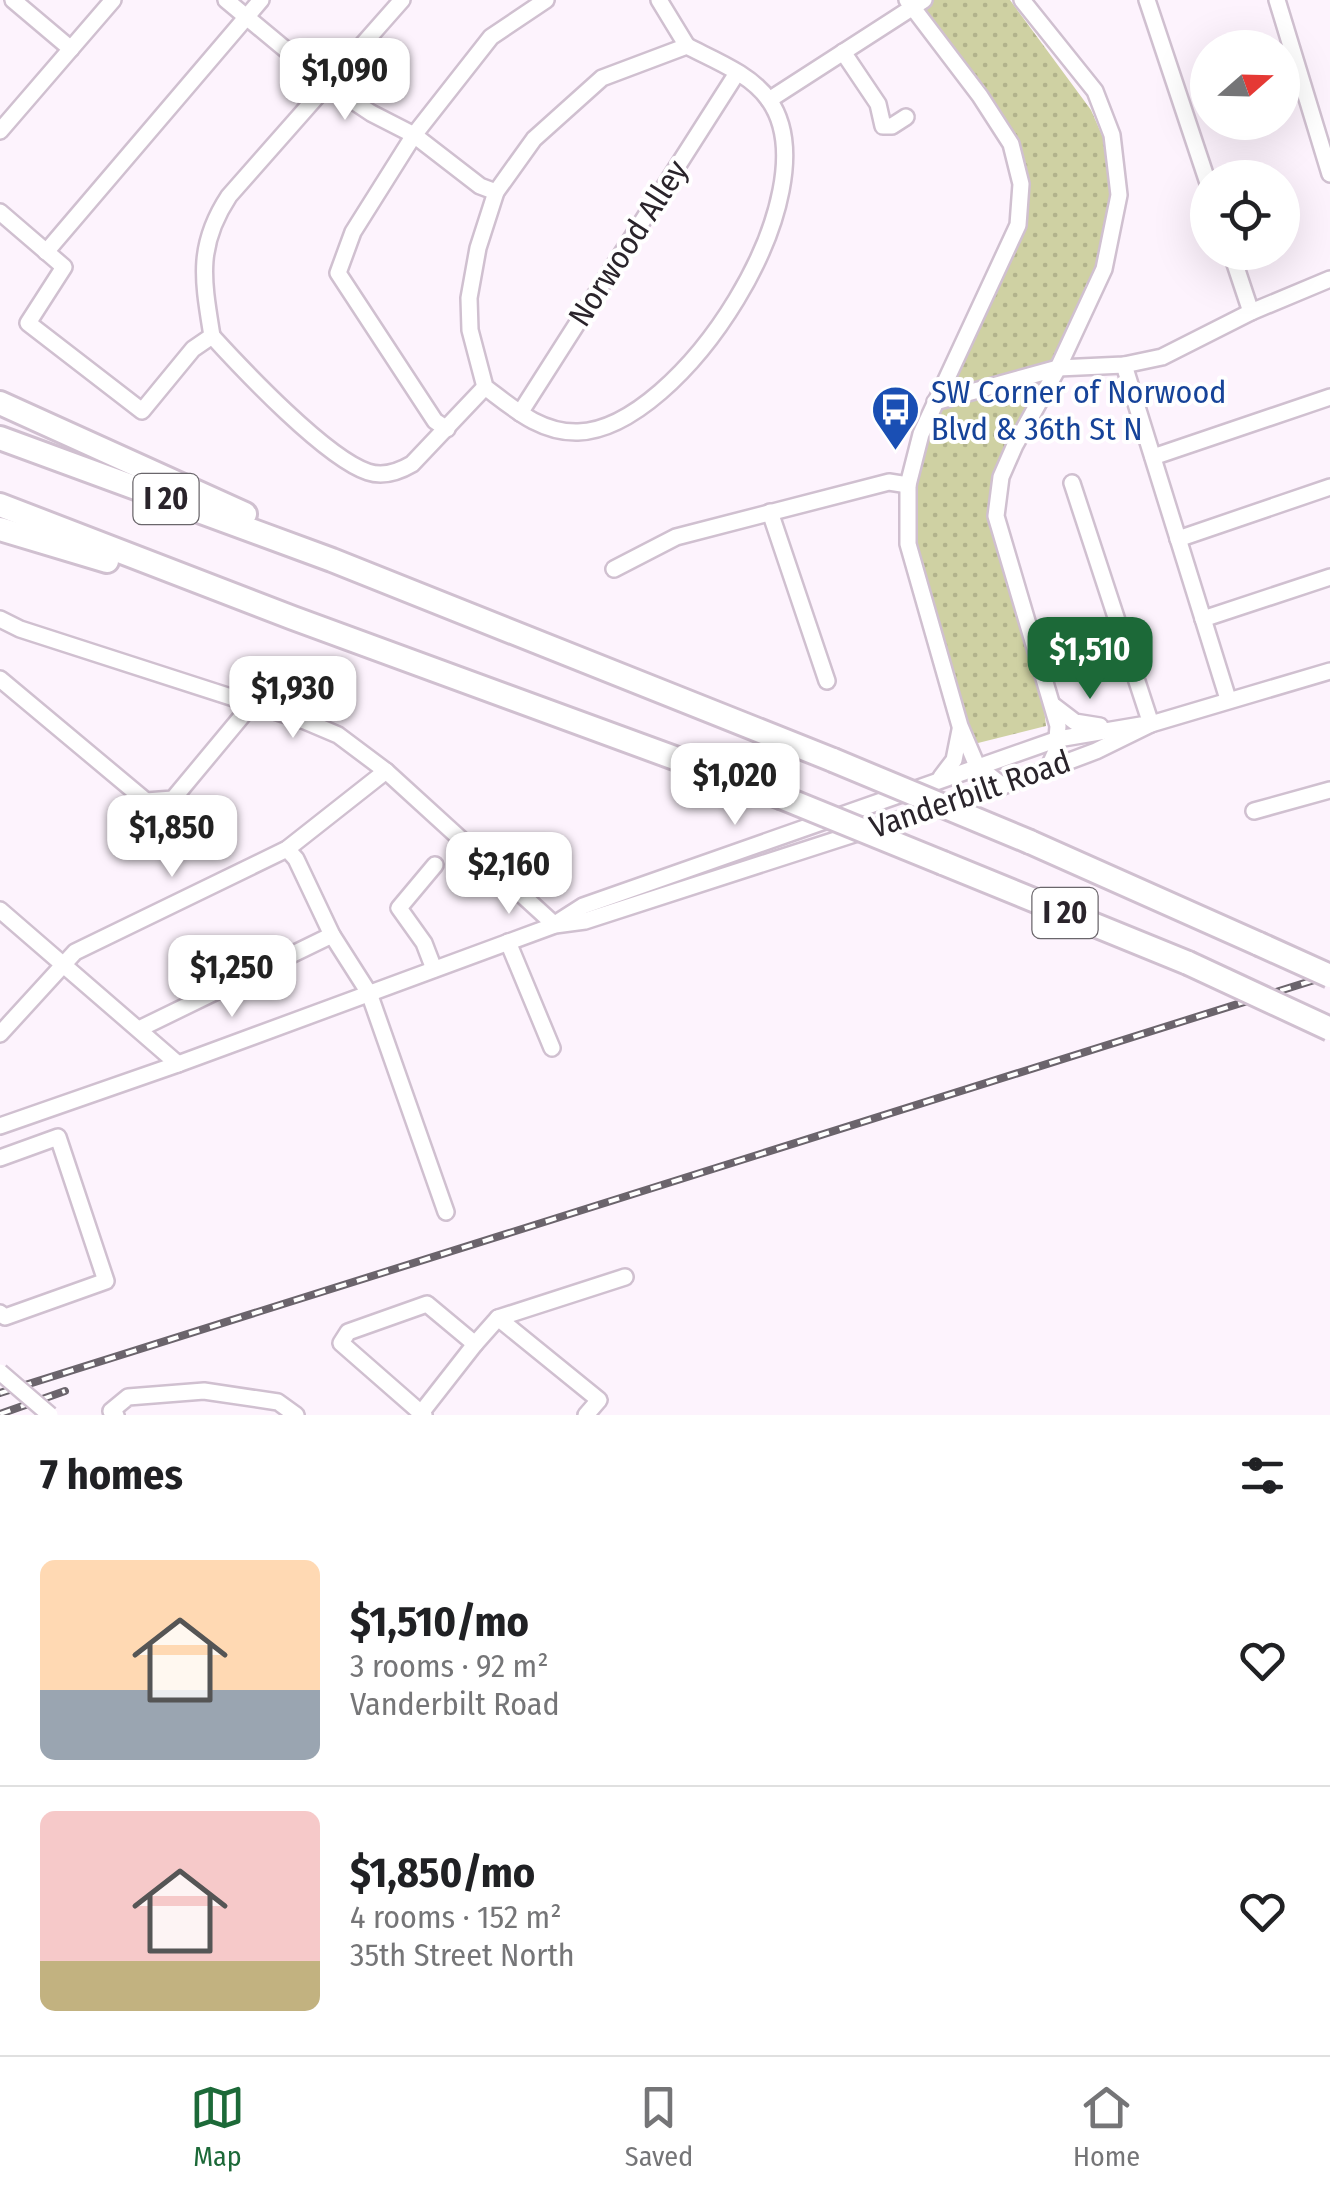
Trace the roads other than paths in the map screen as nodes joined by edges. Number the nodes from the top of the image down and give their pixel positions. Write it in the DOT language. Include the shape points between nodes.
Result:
graph roads {
  1 [pos="14,0"];
  2 [pos="112,0"];
  3 [pos="226,0"];
  4 [pos="261,0"];
  5 [pos="387,0"];
  6 [pos="402,0"];
  7 [pos="546,0"];
  8 [pos="659,0"];
  9 [pos="1022,0"];
  10 [pos="1147,0"];
  11 [pos="1276,0"];
  12 [pos="914,2"];
  13 [pos="246,17"];
  14 [pos="374,28"];
  15 [pos="687,46"];
  16 [pos="71,49"];
  17 [pos="843,52"];
  18 [pos="737,72"];
  19 [pos="326,83"];
  20 [pos="769,100"];
  21 [pos="906,117"];
  22 [pos="0,131"];
  23 [pos="414,135"];
  24 [pos="1201,160"];
  25 [pos="1330,174"];
  26 [pos="496,192"];
  27 [pos="0,212"];
  28 [pos="46,252"];
  29 [pos="1237,270"];
  30 [pos="1330,279"];
  31 [pos="1250,312"];
  32 [pos="212,336"];
  33 [pos="1124,365"];
  34 [pos="1058,368"];
  35 [pos="485,387"];
  36 [pos="1330,396"];
  37 [pos="0,402"];
  38 [pos="936,402"];
  39 [pos="520,413"];
  40 [pos="447,429"];
  41 [pos="0,438"];
  42 [pos="1152,457"];
  43 [pos="1072,483"];
  44 [pos="908,486"];
  45 [pos="1330,488"];
  46 [pos="0,505"];
  47 [pos="770,512"];
  48 [pos="0,529"];
  49 [pos="1178,539"];
  50 [pos="332,560"];
  51 [pos="614,569"];
  52 [pos="1330,577"];
  53 [pos="293,618"];
  54 [pos="0,619"];
  55 [pos="1203,619"];
  56 [pos="1330,672"];
  57 [pos="0,679"];
  58 [pos="826,681"];
  59 [pos="1228,699"];
  60 [pos="252,704"];
  61 [pos="1053,705"];
  62 [pos="1151,724"];
  63 [pos="960,726"];
  64 [pos="1114,728"];
  65 [pos="1058,739"];
  66 [pos="977,766"];
  67 [pos="1048,769"];
  68 [pos="386,771"];
  69 [pos="940,778"];
  70 [pos="1003,786"];
  71 [pos="1330,790"];
  72 [pos="1254,811"];
  73 [pos="287,849"];
  74 [pos="435,866"];
  75 [pos="0,910"];
  76 [pos="555,924"];
  77 [pos="332,935"];
  78 [pos="508,942"];
  79 [pos="62,964"];
  80 [pos="434,969"];
  81 [pos="1330,976"];
  82 [pos="369,992"];
  83 [pos="139,1029"];
  84 [pos="1330,1029"];
  85 [pos="0,1034"];
  86 [pos="552,1048"];
  87 [pos="178,1064"];
  88 [pos="49,1109"];
  89 [pos="0,1126"];
  90 [pos="58,1137"];
  91 [pos="0,1158"];
  92 [pos="446,1212"];
  93 [pos="625,1277"];
  94 [pos="0,1312"];
  95 [pos="498,1318"];
  96 [pos="475,1344"];
  97 [pos="0,1372"];
  98 [pos="421,1414"];
  99 [pos="50,1415"];
  100 [pos="116,1415"];
  101 [pos="296,1415"];
  102 [pos="586,1415"];
  1 -- 16 [label="street"];
  2 -- 16 [label="street"];
  3 -- 13 [label="street"];
  4 -- 13 [label="street"];
  5 -- 14 [label="street"];
  6 -- 14 [label="street"];
  7 -- 23 [label="street" via="491,37"];
  8 -- 15 [label="street"];
  9 -- 34 [label="street" via="1096,91 1112,135 1119,194 1104,269"];
  10 -- 24 [label="street"];
  11 -- 25 [label="street"];
  12 -- 17 [label="street"];
  12 -- 38 [label="street" via="1010,144 1021,184 1018,224"];
  13 -- 19 [label="street"];
  13 -- 28 [label="street"];
  14 -- 19 [label="street"];
  15 -- 18 [label="street"];
  15 -- 26 [label="street" via="602,78 534,139"];
  16 -- 22 [label="street"];
  17 -- 20 [label="street"];
  17 -- 21 [label="street" via="878,104 883,126"];
  18 -- 20 [label="street"];
  18 -- 39 [label="street, Norwood Alley"];
  19 -- 23 [label="street"];
  19 -- 32 [label="street" via="213,219 202,272"];
  20 -- 39 [label="street" via="785,164 776,215 761,258 718,330 667,386 622,420 580,432 541,426"];
  23 -- 26 [label="street"];
  23 -- 40 [label="street" via="353,232 338,273 435,421"];
  26 -- 35 [label="street" via="469,298"];
  27 -- 28 [label="street"];
  28 -- 32 [label="street" via="64,266 28,323 142,411 193,349"];
  29 -- 31 [label="street"];
  30 -- 31 [label="street"];
  31 -- 33 [label="street" via="1162,356"];
  32 -- 40 [label="street" via="316,436 372,474 412,464"];
  33 -- 34 [label="street"];
  33 -- 42 [label="street"];
  34 -- 38 [label="street"];
  34 -- 61 [label="street" via="1001,476 996,516"];
  35 -- 39 [label="street"];
  35 -- 40 [label="street"];
  36 -- 42 [label="street"];
  37 -- 50 [label="highway"];
  38 -- 44 [label="street" via="920,434"];
  41 -- 50 [label="highway, I 20"];
  42 -- 49 [label="street"];
  43 -- 62 [label="street"];
  44 -- 47 [label="street" via="890,482"];
  44 -- 63 [label="street" via="908,544"];
  45 -- 49 [label="street"];
  46 -- 53 [label="highway, I 20"];
  47 -- 51 [label="street" via="676,537"];
  47 -- 58 [label="street"];
  48 -- 53 [label="highway"];
  49 -- 55 [label="street"];
  50 -- 81 [label="highway, I 20, bridge" via="1030,842"];
  52 -- 55 [label="street"];
  53 -- 84 [label="highway, I 20, bridge" via="782,797 1188,963"];
  54 -- 60 [label="street"];
  55 -- 59 [label="street"];
  56 -- 59 [label="street, Vanderbilt Road"];
  57 -- 60 [label="street" via="146,801 173,799"];
  59 -- 62 [label="street, Vanderbilt Road"];
  60 -- 68 [label="street" via="338,735"];
  61 -- 64 [label="street" via="1075,722"];
  61 -- 65 [label="street"];
  62 -- 64 [label="street, Vanderbilt Road"];
  62 -- 67 [label="street, Vanderbilt Road"];
  63 -- 66 [label="street"];
  63 -- 69 [label="street" via="954,760"];
  64 -- 65 [label="street, Vanderbilt Road"];
  65 -- 66 [label="street, Vanderbilt Road"];
  65 -- 67 [label="street"];
  66 -- 69 [label="street, Vanderbilt Road"];
  66 -- 70 [label="street"];
  67 -- 70 [label="street, Vanderbilt Road"];
  68 -- 73 [label="street"];
  68 -- 76 [label="street"];
  69 -- 76 [label="street, Vanderbilt Road" via="583,906"];
  70 -- 76 [label="street, Vanderbilt Road" via="585,920"];
  71 -- 72 [label="street"];
  73 -- 77 [label="street"];
  73 -- 79 [label="street"];
  74 -- 80 [label="street" via="400,908"];
  75 -- 79 [label="street"];
  76 -- 78 [label="street, Vanderbilt Road"];
  77 -- 82 [label="street"];
  77 -- 83 [label="street"];
  78 -- 80 [label="street, Vanderbilt Road"];
  78 -- 86 [label="street"];
  79 -- 83 [label="street"];
  79 -- 85 [label="street"];
  80 -- 82 [label="street, Vanderbilt Road"];
  82 -- 87 [label="street, Vanderbilt Road"];
  82 -- 92 [label="street"];
  83 -- 87 [label="street"];
  87 -- 88 [label="street, Vanderbilt Road"];
  88 -- 89 [label="street, Vanderbilt Road"];
  88 -- 90 [label="street"];
  90 -- 91 [label="street"];
  90 -- 94 [label="street" via="106,1280 5,1318"];
  93 -- 95 [label="street"];
  95 -- 96 [label="street"];
  95 -- 102 [label="street" via="599,1400"];
  96 -- 98 [label="street"];
  96 -- 98 [label="street" via="426,1304 348,1332 341,1344"];
  97 -- 99 [label="street, bridge"];
  100 -- 101 [label="street" via="112,1411 128,1397 204,1390 278,1402"];
}
